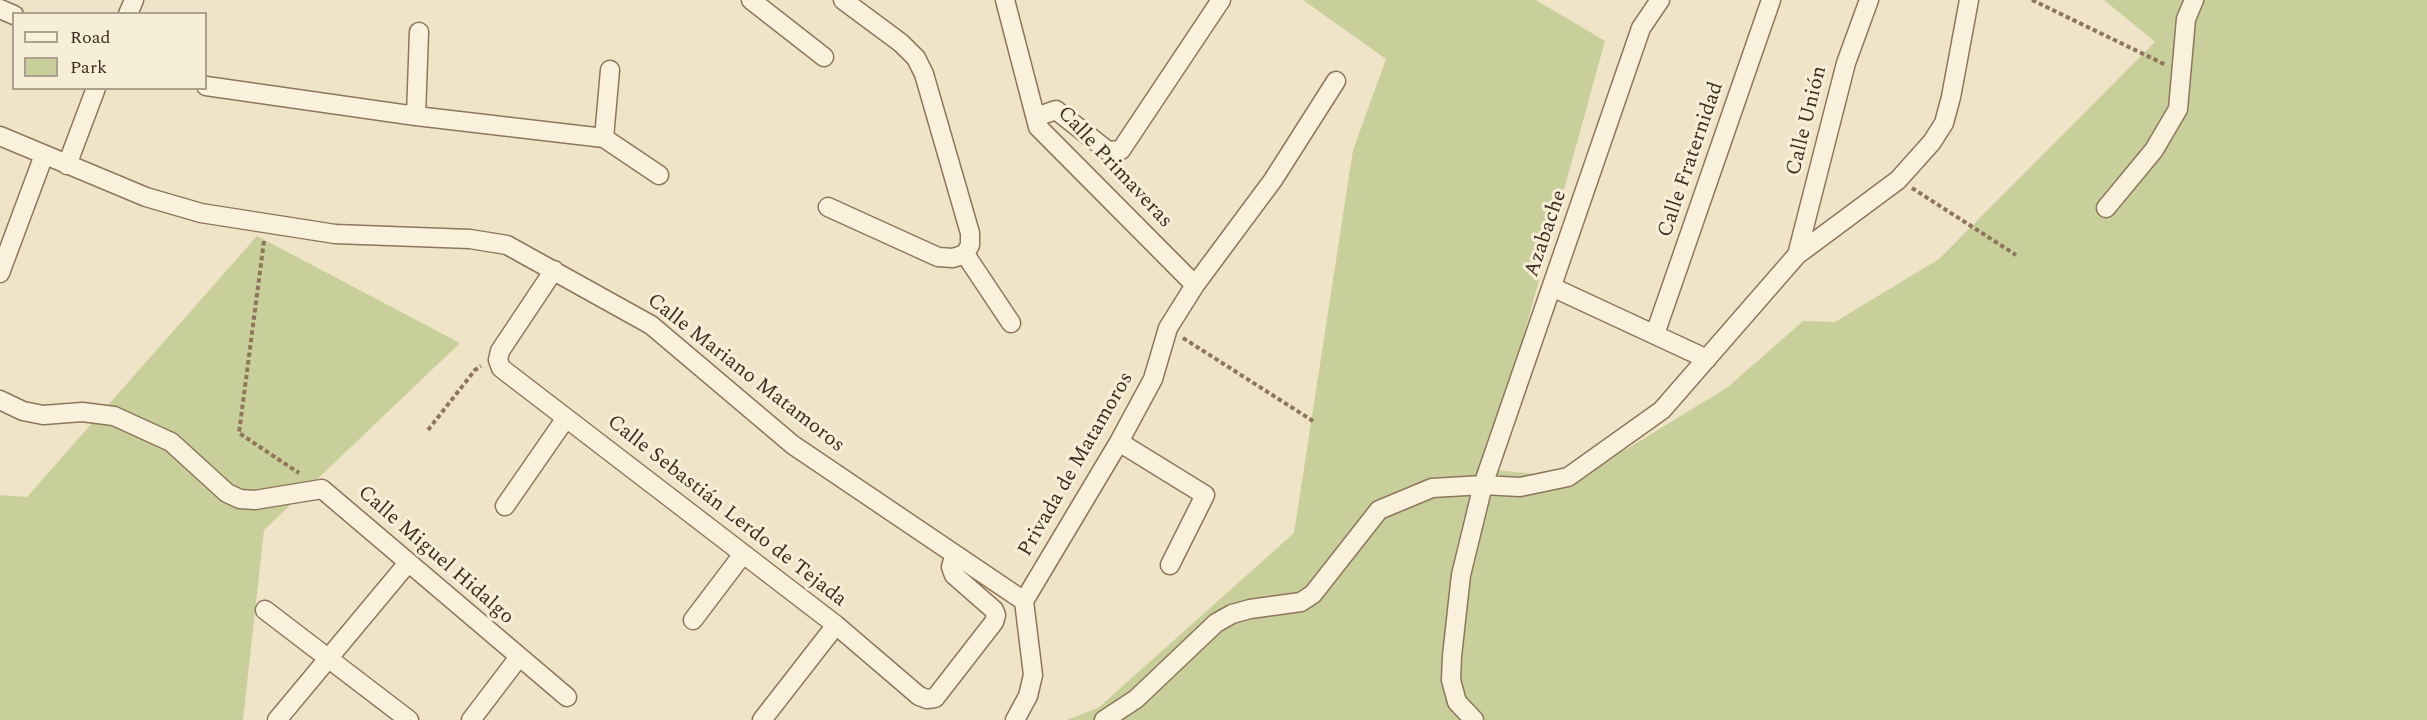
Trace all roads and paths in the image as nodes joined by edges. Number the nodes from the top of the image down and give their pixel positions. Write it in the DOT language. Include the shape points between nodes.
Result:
graph roads {
  1 [pos="751,0"];
  2 [pos="843,0"];
  3 [pos="1005,0"];
  4 [pos="1221,0"];
  5 [pos="1660,0"];
  6 [pos="1772,0"];
  7 [pos="1869,0"];
  8 [pos="1969,0"];
  9 [pos="2032,0"];
  10 [pos="2194,0"];
  11 [pos="419,32"];
  12 [pos="824,57"];
  13 [pos="610,70"];
  14 [pos="2183,74"];
  15 [pos="1336,81"];
  16 [pos="207,86"];
  17 [pos="95,90"];
  18 [pos="416,116"];
  19 [pos="1036,117"];
  20 [pos="0,136"];
  21 [pos="604,138"];
  22 [pos="44,155"];
  23 [pos="67,165"];
  24 [pos="659,175"];
  25 [pos="1898,180"];
  26 [pos="828,207"];
  27 [pos="2106,208"];
  28 [pos="266,225"];
  29 [pos="965,254"];
  30 [pos="1797,255"];
  31 [pos="2016,255"];
  32 [pos="554,270"];
  33 [pos="0,273"];
  34 [pos="1195,285"];
  35 [pos="1552,287"];
  36 [pos="1011,323"];
  37 [pos="1168,328"];
  38 [pos="1655,334"];
  39 [pos="1707,359"];
  40 [pos="498,360"];
  41 [pos="0,400"];
  42 [pos="566,418"];
  43 [pos="1313,421"];
  44 [pos="428,430"];
  45 [pos="1119,442"];
  46 [pos="1483,485"];
  47 [pos="322,489"];
  48 [pos="505,506"];
  49 [pos="743,554"];
  50 [pos="954,556"];
  51 [pos="407,564"];
  52 [pos="1170,565"];
  53 [pos="1024,601"];
  54 [pos="265,610"];
  55 [pos="693,620"];
  56 [pos="836,625"];
  57 [pos="519,657"];
  58 [pos="327,658"];
  59 [pos="567,697"];
  60 [pos="277,720"];
  61 [pos="409,720"];
  62 [pos="471,720"];
  63 [pos="762,720"];
  64 [pos="1015,720"];
  65 [pos="1104,720"];
  66 [pos="1474,720"];
  1 -- 12 [label="street"];
  2 -- 29 [label="street" via="901,43 916,58 924,74 970,233"];
  3 -- 19 [label="street, Calle Primaveras"];
  4 -- 19 [label="street" via="1121,150 1108,151 1056,110"];
  5 -- 35 [label="street, Azabache" via="1641,28"];
  6 -- 38 [label="street, Calle Fraternidad"];
  7 -- 30 [label="street, Calle Unión" via="1846,63"];
  8 -- 25 [label="street" via="1944,123"];
  9 -- 14 [label="path"];
  10 -- 14 [label="street" via="2186,19"];
  11 -- 18 [label="street"];
  13 -- 21 [label="street"];
  14 -- 27 [label="street" via="2178,109 2154,150"];
  15 -- 34 [label="street, Privada de Matamoros" via="1273,180"];
  16 -- 18 [label="street"];
  17 -- 23 [label="street"];
  18 -- 21 [label="street"];
  19 -- 34 [label="street, Calle Primaveras" via="1038,127"];
  20 -- 22 [label="street, Calle Mariano Matamoros"];
  21 -- 24 [label="street"];
  22 -- 23 [label="street, Calle Mariano Matamoros"];
  22 -- 33 [label="street"];
  23 -- 28 [label="street, Calle Mariano Matamoros" via="157,200"];
  25 -- 30 [label="street"];
  25 -- 31 [label="path"];
  26 -- 29 [label="street" via="938,257"];
  28 -- 32 [label="street, Calle Mariano Matamoros" via="335,234 490,240"];
  28 -- 47 [label="path" via="239,433"];
  29 -- 36 [label="street"];
  30 -- 39 [label="street"];
  32 -- 40 [label="street" via="500,351"];
  32 -- 50 [label="street, Calle Mariano Matamoros" via="651,325 793,445"];
  34 -- 37 [label="street, Privada de Matamoros"];
  35 -- 38 [label="street"];
  35 -- 46 [label="street, Azabache"];
  37 -- 43 [label="path"];
  37 -- 45 [label="street, Privada de Matamoros" via="1153,379"];
  38 -- 39 [label="street"];
  39 -- 46 [label="street" via="1662,410 1568,477 1520,487"];
  40 -- 42 [label="street, Calle Sebastián Lerdo de Tejada" via="501,368"];
  40 -- 44 [label="path" via="474,370"];
  41 -- 47 [label="street" via="43,415 82,412 114,416 171,442 227,493 240,499"];
  42 -- 48 [label="street"];
  42 -- 49 [label="street, Calle Sebastián Lerdo de Tejada"];
  45 -- 52 [label="street" via="1205,495"];
  45 -- 53 [label="street, Privada de Matamoros"];
  46 -- 65 [label="street" via="1432,488 1379,510 1313,594 1301,602 1250,609 1216,623 1136,699"];
  46 -- 66 [label="street, Azabache" via="1461,575 1451,680 1457,702"];
  47 -- 51 [label="street, Calle Miguel Hidalgo"];
  49 -- 55 [label="street"];
  49 -- 56 [label="street, Calle Sebastián Lerdo de Tejada"];
  50 -- 53 [label="street, Calle Mariano Matamoros"];
  50 -- 56 [label="street, Calle Sebastián Lerdo de Tejada" via="954,574 996,615 935,698 919,696"];
  51 -- 57 [label="street, Calle Miguel Hidalgo"];
  51 -- 58 [label="street"];
  53 -- 64 [label="street" via="1033,675 1028,696"];
  54 -- 58 [label="street"];
  56 -- 63 [label="street"];
  57 -- 59 [label="street, Calle Miguel Hidalgo"];
  57 -- 62 [label="street"];
  58 -- 60 [label="street"];
  58 -- 61 [label="street"];
}
